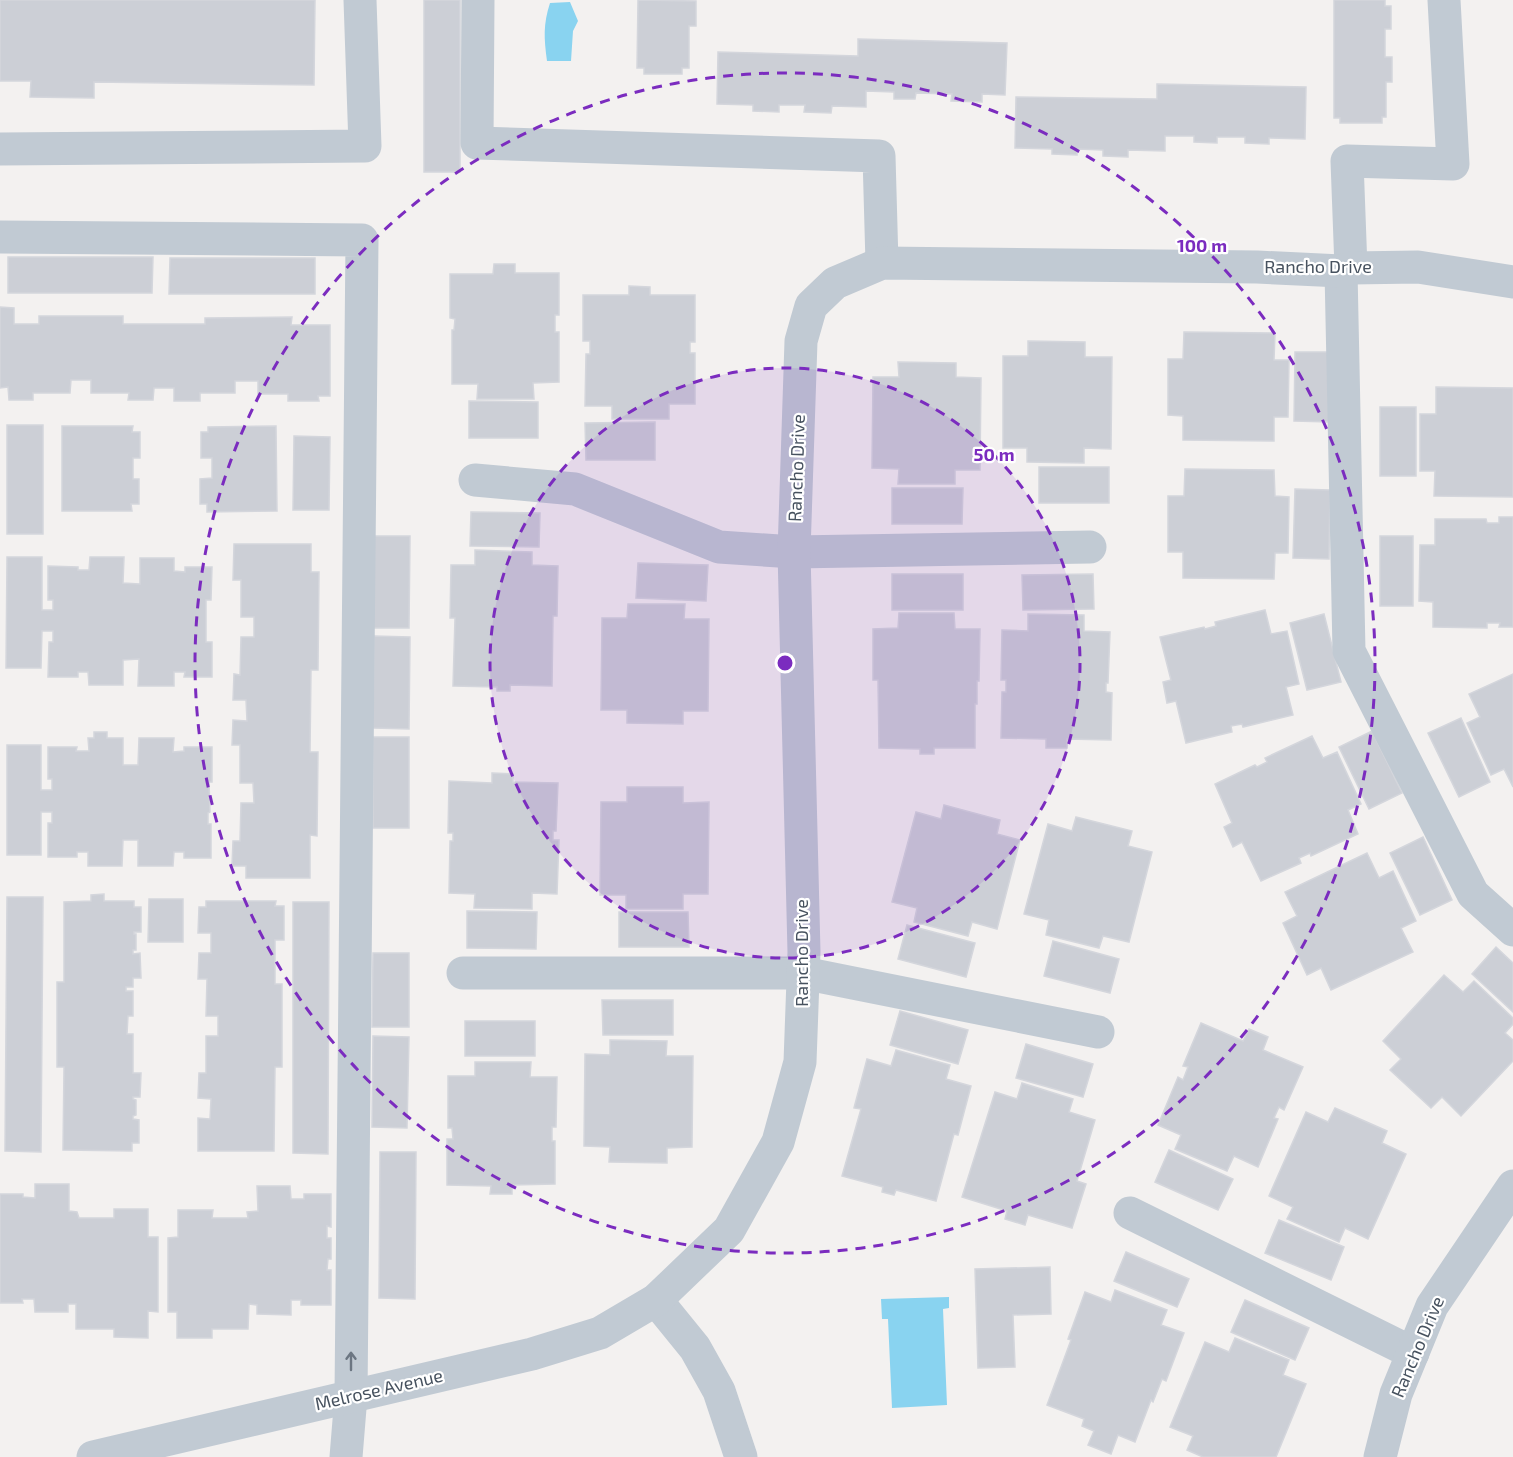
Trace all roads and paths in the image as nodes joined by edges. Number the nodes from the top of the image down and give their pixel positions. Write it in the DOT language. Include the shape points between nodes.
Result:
graph roads {
  1 [pos="360,0"];
  2 [pos="478,0"];
  3 [pos="1444,0"];
  4 [pos="0,149"];
  5 [pos="0,237"];
  6 [pos="882,263"];
  7 [pos="1346,270"];
  8 [pos="1513,282"];
  9 [pos="475,480"];
  10 [pos="1090,547"];
  11 [pos="794,552"];
  12 [pos="1513,930"];
  13 [pos="464,973"];
  14 [pos="803,973"];
  15 [pos="1098,1032"];
  16 [pos="1513,1186"];
  17 [pos="1130,1213"];
  18 [pos="656,1300"];
  19 [pos="1413,1353"];
  20 [pos="351,1396"];
  21 [pos="93,1457"];
  22 [pos="346,1457"];
  23 [pos="741,1457"];
  24 [pos="1380,1457"];
  1 -- 4 [label="street" via="365,146"];
  2 -- 6 [label="street" via="477,143 879,156"];
  3 -- 7 [label="street" via="1453,164 1347,161"];
  20 -- 5 [label="street, one-way" via="362,240"];
  6 -- 7 [label="street, Rancho Drive"];
  6 -- 11 [label="street, Rancho Drive" via="835,283 811,306 801,341"];
  7 -- 8 [label="street, Rancho Drive" via="1418,267"];
  7 -- 12 [label="street" via="1349,651 1473,894"];
  9 -- 11 [label="street" via="575,489 719,547"];
  10 -- 11 [label="street"];
  11 -- 14 [label="street, Rancho Drive"];
  13 -- 14 [label="street"];
  14 -- 15 [label="street"];
  14 -- 18 [label="street, Rancho Drive" via="800,1062 778,1142 729,1230"];
  16 -- 19 [label="street, Rancho Drive" via="1432,1306"];
  17 -- 19 [label="street"];
  18 -- 20 [label="street, Melrose Avenue" via="600,1333 532,1354"];
  18 -- 23 [label="street" via="695,1348 719,1391"];
  19 -- 24 [label="street, Rancho Drive" via="1396,1394"];
  20 -- 21 [label="street, Melrose Avenue"];
  20 -- 22 [label="street"];
}
